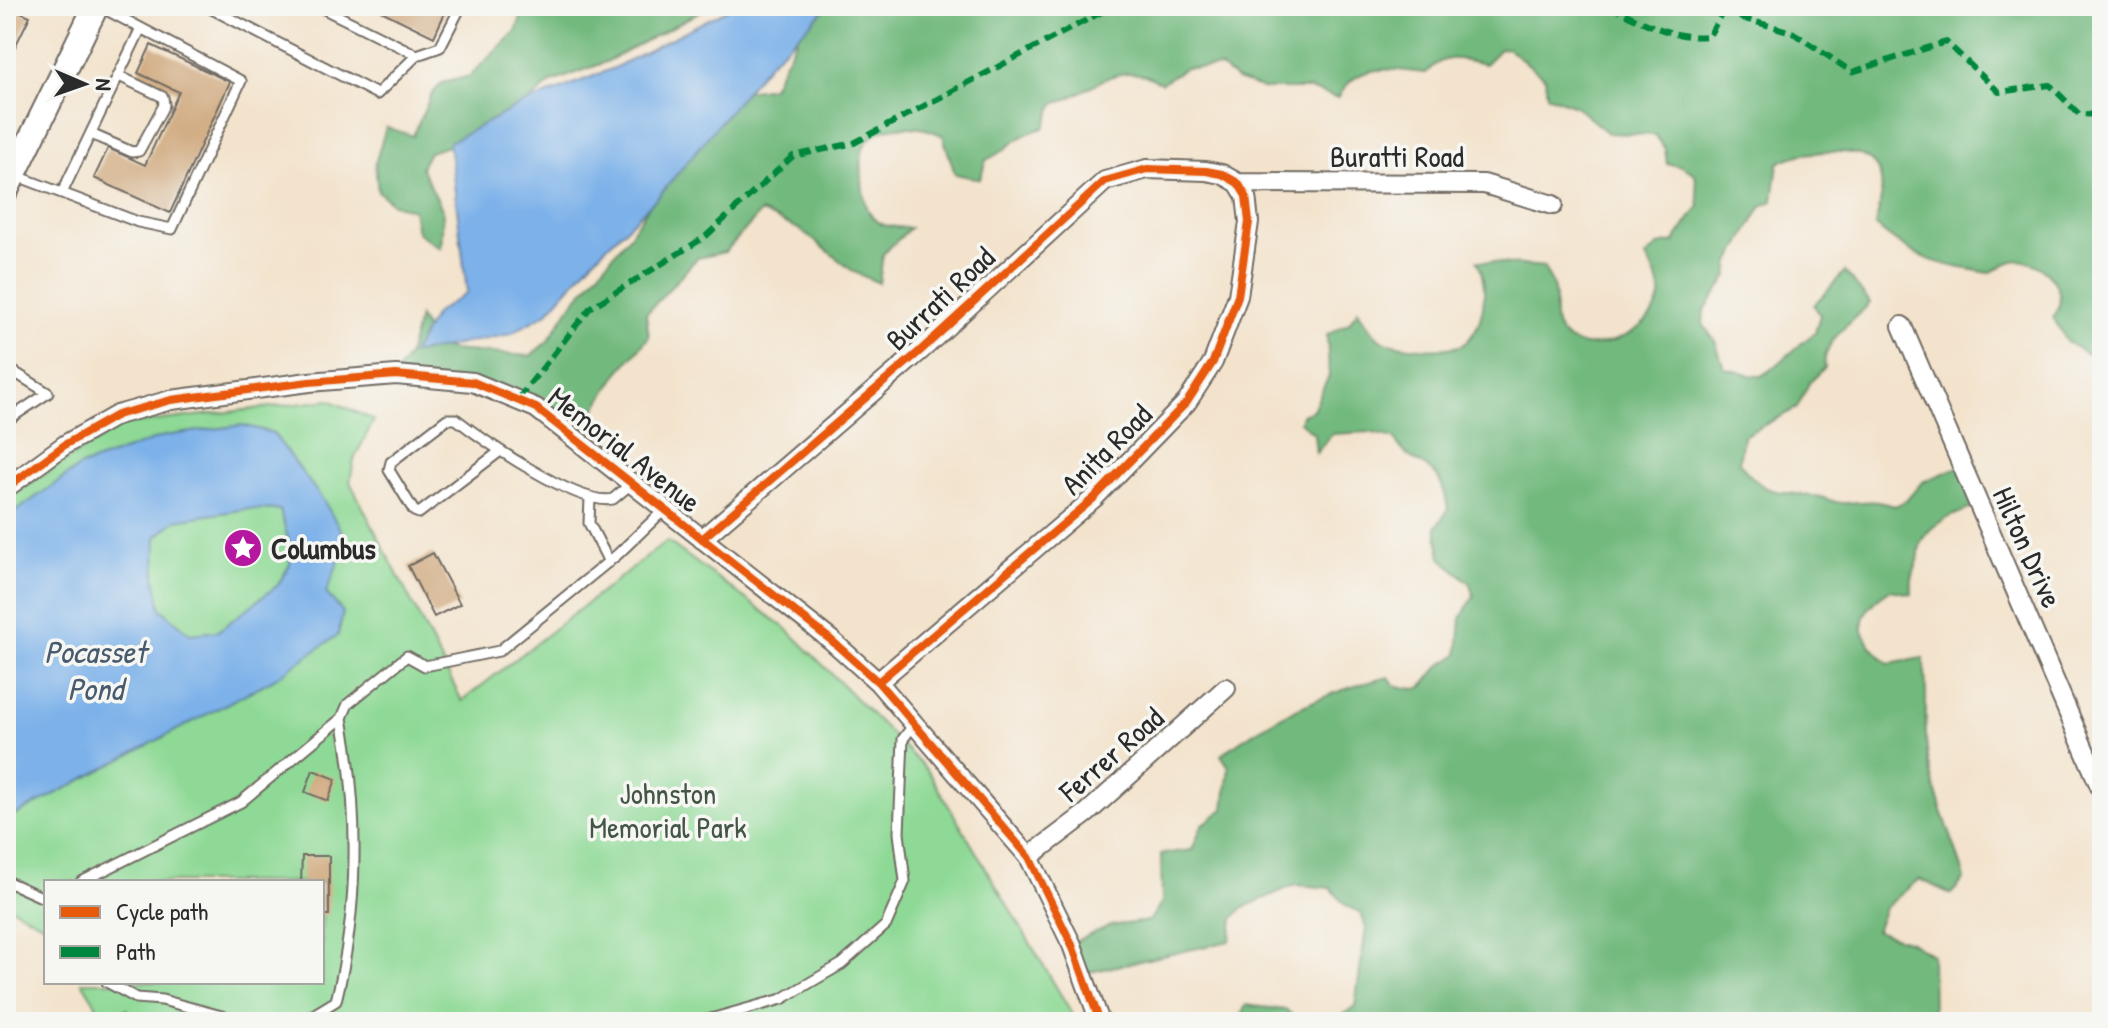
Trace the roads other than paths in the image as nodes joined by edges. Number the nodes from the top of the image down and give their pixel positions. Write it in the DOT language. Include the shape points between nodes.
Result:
graph roads {
  1 [pos="98,6"];
  2 [pos="318,6"];
  3 [pos="461,6"];
  4 [pos="213,8"];
  5 [pos="141,28"];
  6 [pos="417,55"];
  7 [pos="119,76"];
  8 [pos="91,134"];
  9 [pos="10,182"];
  10 [pos="1238,183"];
  11 [pos="62,193"];
  12 [pos="1553,205"];
  13 [pos="1902,326"];
  14 [pos="6,367"];
  15 [pos="6,421"];
  16 [pos="499,452"];
  17 [pos="632,483"];
  18 [pos="6,488"];
  19 [pos="590,498"];
  20 [pos="665,509"];
  21 [pos="702,539"];
  22 [pos="609,562"];
  23 [pos="878,682"];
  24 [pos="1226,688"];
  25 [pos="342,718"];
  26 [pos="915,723"];
  27 [pos="2102,791"];
  28 [pos="1029,857"];
  29 [pos="85,880"];
  30 [pos="6,881"];
  31 [pos="44,900"];
  32 [pos="111,984"];
  33 [pos="244,1022"];
  34 [pos="288,1022"];
  35 [pos="700,1022"];
  36 [pos="1100,1022"];
  1 -- 5 [label="lane"];
  1 -- 9 [label="main road"];
  2 -- 6 [label="lane"];
  3 -- 6 [label="lane" via="440,47"];
  4 -- 6 [label="lane" via="377,94"];
  5 -- 7 [label="lane"];
  5 -- 11 [label="lane" via="241,81 172,229"];
  7 -- 8 [label="lane"];
  7 -- 8 [label="lane" via="163,97 164,105 139,151"];
  8 -- 11 [label="lane"];
  9 -- 11 [label="lane"];
  10 -- 12 [label="street, Buratti Road" via="1484,184"];
  10 -- 21 [label="street, Burrati Road" via="1222,174 1147,169 1105,181 920,351"];
  10 -- 23 [label="street, Anita Road" via="1246,196 1249,222 1238,296 1213,362 1187,402 1094,498"];
  13 -- 27 [label="street, Hilton Drive"];
  14 -- 15 [label="lane" via="48,393"];
  16 -- 16 [label="lane" via="456,419 447,419 391,462 389,470 419,513"];
  16 -- 19 [label="lane"];
  17 -- 18 [label="street, Memorial Avenue" via="552,419 518,399 473,382 396,375 171,400 117,415"];
  17 -- 19 [label="lane" via="613,499"];
  17 -- 20 [label="street, Memorial Avenue"];
  19 -- 22 [label="lane" via="589,523"];
  20 -- 21 [label="street, Memorial Avenue"];
  20 -- 22 [label="lane"];
  21 -- 23 [label="street, Memorial Avenue"];
  22 -- 25 [label="lane" via="499,651 425,666 407,656 348,704"];
  23 -- 26 [label="street, Memorial Avenue"];
  24 -- 28 [label="street, Ferrer Road" via="1087,813"];
  25 -- 29 [label="lane" via="241,802"];
  25 -- 34 [label="lane" via="354,838 349,947 336,1001 303,1021"];
  26 -- 28 [label="street, Memorial Avenue"];
  26 -- 35 [label="lane" via="903,739 899,833 905,881 886,925 842,964 782,999"];
  28 -- 36 [label="street, Memorial Avenue" via="1072,945"];
  30 -- 31 [label="lane"];
  32 -- 33 [label="lane" via="136,998"];
}
